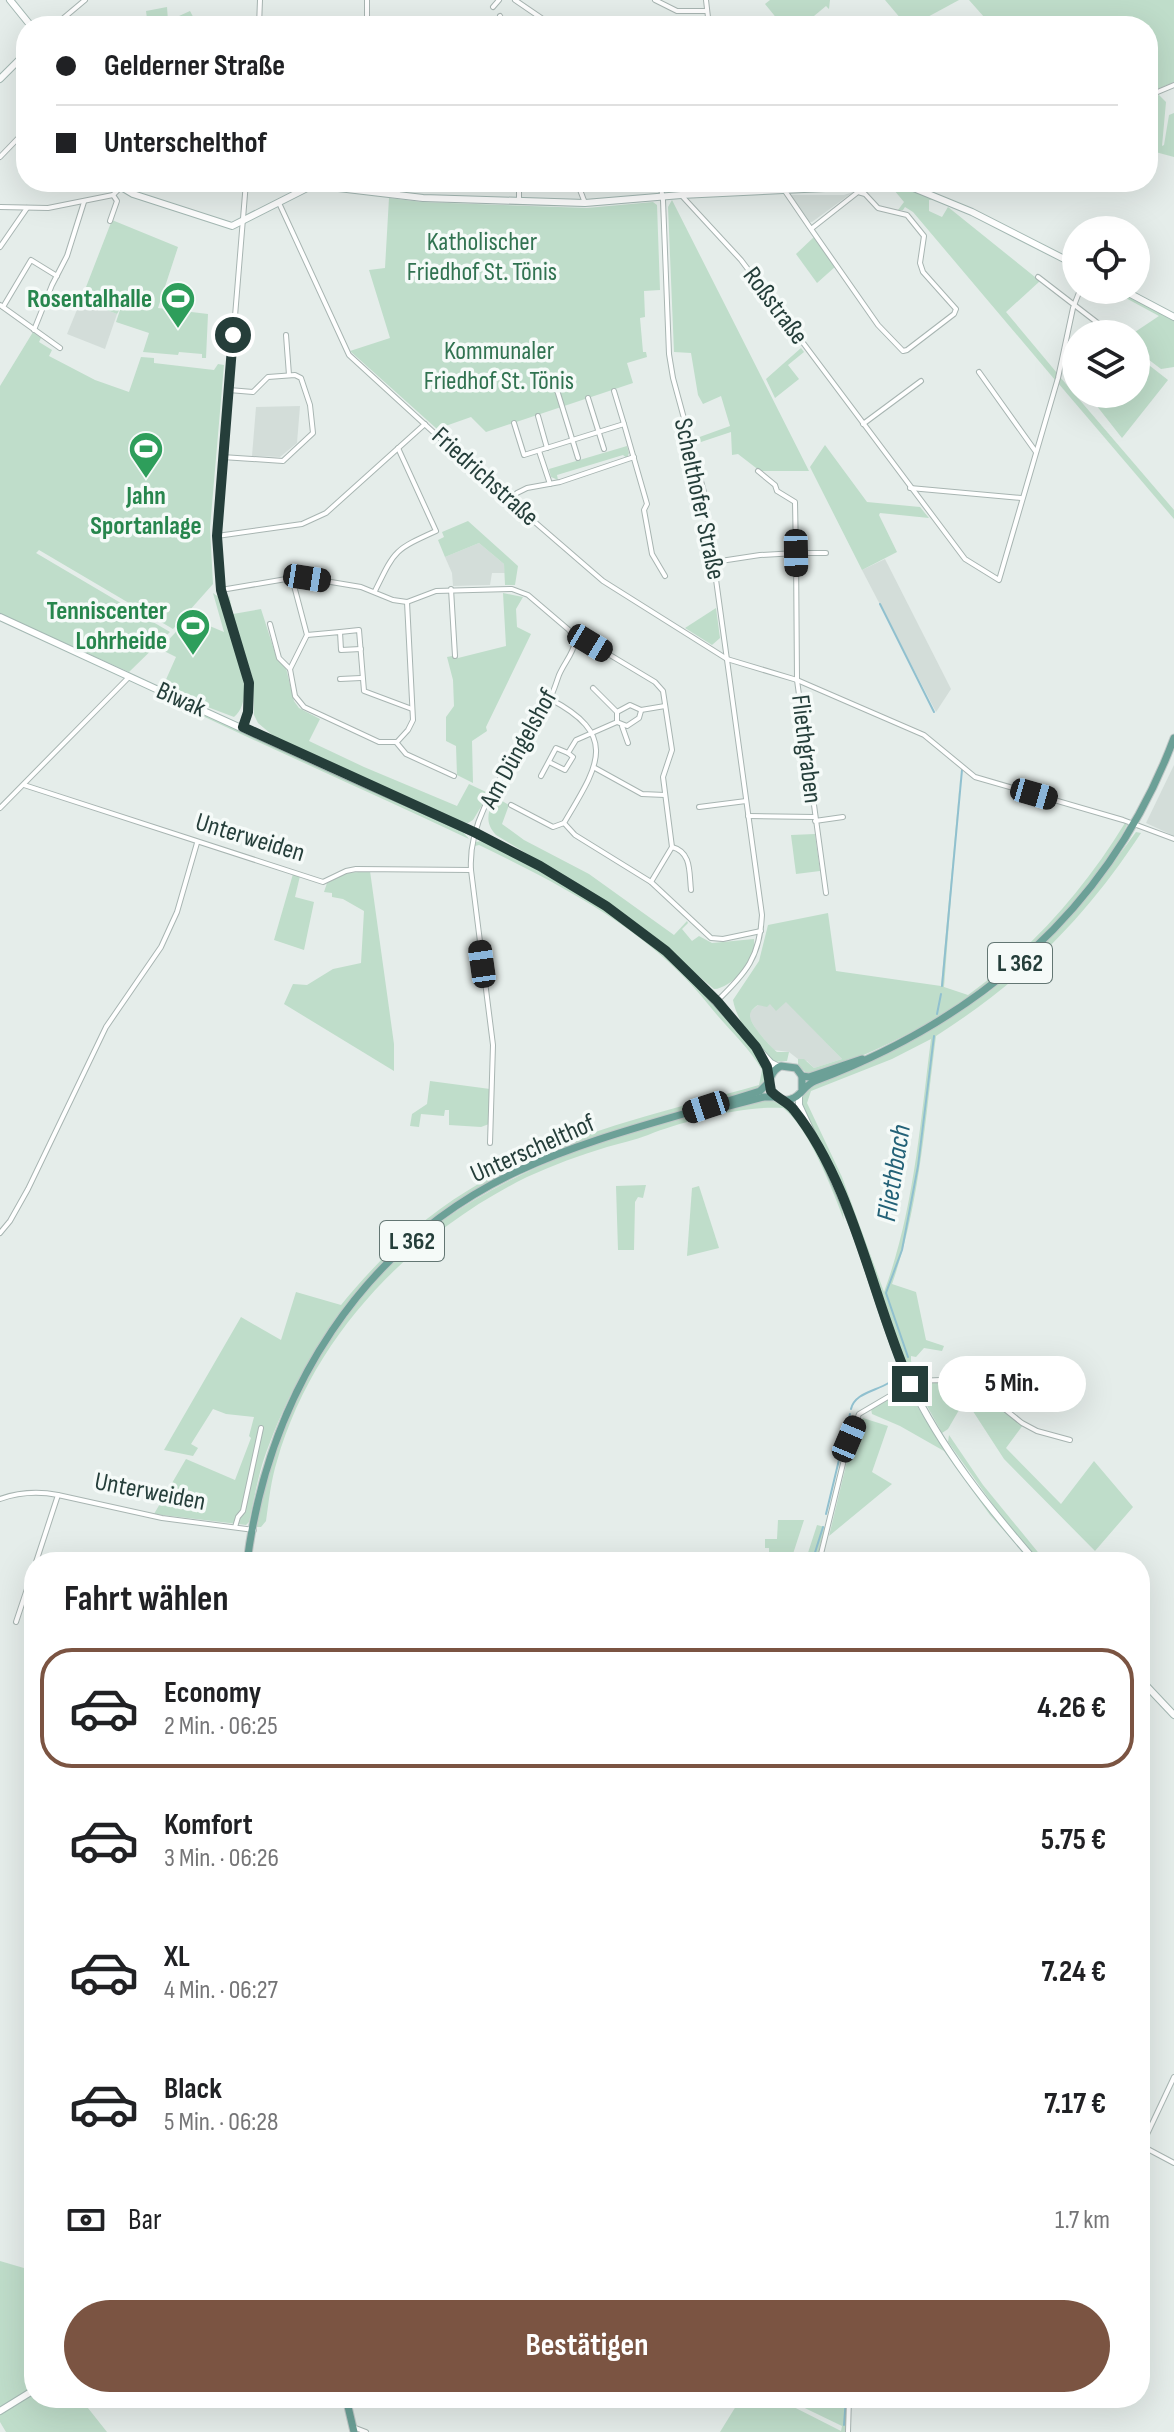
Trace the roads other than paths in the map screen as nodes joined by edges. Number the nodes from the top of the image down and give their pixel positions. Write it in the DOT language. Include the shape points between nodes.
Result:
graph roads {
  1 [pos="10,0"];
  2 [pos="85,0"];
  3 [pos="499,0"];
  4 [pos="515,0"];
  5 [pos="655,0"];
  6 [pos="706,0"];
  7 [pos="493,7"];
  8 [pos="707,11"];
  9 [pos="23,16"];
  10 [pos="66,16"];
  11 [pos="537,16"];
  12 [pos="708,16"];
  13 [pos="16,63"];
  14 [pos="0,79"];
  15 [pos="16,140"];
  16 [pos="0,157"];
  17 [pos="116,192"];
  18 [pos="130,192"];
  19 [pos="245,192"];
  20 [pos="298,192"];
  21 [pos="372,192"];
  22 [pos="398,192"];
  23 [pos="519,192"];
  24 [pos="581,192"];
  25 [pos="661,192"];
  26 [pos="719,192"];
  27 [pos="786,192"];
  28 [pos="924,192"];
  29 [pos="113,195"];
  30 [pos="398,195"];
  31 [pos="681,195"];
  32 [pos="662,196"];
  33 [pos="278,201"];
  34 [pos="519,201"];
  35 [pos="84,202"];
  36 [pos="585,203"];
  37 [pos="0,207"];
  38 [pos="27,208"];
  39 [pos="110,221"];
  40 [pos="242,222"];
  41 [pos="811,229"];
  42 [pos="0,247"];
  43 [pos="1062,258"];
  44 [pos="58,276"];
  45 [pos="1038,277"];
  46 [pos="1149,304"];
  47 [pos="1074,305"];
  48 [pos="2,306"];
  49 [pos="1173,317"];
  50 [pos="1094,320"];
  51 [pos="34,330"];
  52 [pos="286,335"];
  53 [pos="60,348"];
  54 [pos="979,372"];
  55 [pos="289,375"];
  56 [pos="921,381"];
  57 [pos="228,390"];
  58 [pos="557,390"];
  59 [pos="614,391"];
  60 [pos="588,398"];
  61 [pos="538,416"];
  62 [pos="426,423"];
  63 [pos="514,423"];
  64 [pos="624,424"];
  65 [pos="863,424"];
  66 [pos="599,432"];
  67 [pos="572,439"];
  68 [pos="398,448"];
  69 [pos="547,448"];
  70 [pos="604,449"];
  71 [pos="539,451"];
  72 [pos="1036,452"];
  73 [pos="222,457"];
  74 [pos="634,457"];
  75 [pos="578,458"];
  76 [pos="758,471"];
  77 [pos="550,484"];
  78 [pos="910,488"];
  79 [pos="1021,498"];
  80 [pos="510,501"];
  81 [pos="217,536"];
  82 [pos="796,553"];
  83 [pos="826,553"];
  84 [pos="714,562"];
  85 [pos="665,576"];
  86 [pos="292,578"];
  87 [pos="451,589"];
  88 [pos="221,590"];
  89 [pos="374,592"];
  90 [pos="407,602"];
  91 [pos="0,617"];
  92 [pos="270,624"];
  93 [pos="340,632"];
  94 [pos="307,635"];
  95 [pos="575,642"];
  96 [pos="361,649"];
  97 [pos="455,656"];
  98 [pos="727,659"];
  99 [pos="290,669"];
  100 [pos="129,677"];
  101 [pos="361,678"];
  102 [pos="340,679"];
  103 [pos="797,680"];
  104 [pos="593,688"];
  105 [pos="550,699"];
  106 [pos="665,706"];
  107 [pos="412,709"];
  108 [pos="641,710"];
  109 [pos="617,712"];
  110 [pos="620,724"];
  111 [pos="243,727"];
  112 [pos="591,733"];
  113 [pos="1174,738"];
  114 [pos="396,742"];
  115 [pos="628,743"];
  116 [pos="568,753"];
  117 [pos="549,762"];
  118 [pos="595,768"];
  119 [pos="454,776"];
  120 [pos="541,776"];
  121 [pos="24,785"];
  122 [pos="665,795"];
  123 [pos="746,801"];
  124 [pos="511,805"];
  125 [pos="699,807"];
  126 [pos="0,808"];
  127 [pos="748,816"];
  128 [pos="843,817"];
  129 [pos="815,819"];
  130 [pos="564,823"];
  131 [pos="1135,826"];
  132 [pos="474,832"];
  133 [pos="1174,839"];
  134 [pos="197,843"];
  135 [pos="672,847"];
  136 [pos="471,870"];
  137 [pos="651,882"];
  138 [pos="691,890"];
  139 [pos="826,893"];
  140 [pos="761,931"];
  141 [pos="717,1001"];
  142 [pos="756,1047"];
  143 [pos="868,1058"];
  144 [pos="779,1067"];
  145 [pos="802,1076"];
  146 [pos="769,1079"];
  147 [pos="801,1092"];
  148 [pos="780,1099"];
  149 [pos="676,1117"];
  150 [pos="816,1142"];
  151 [pos="490,1143"];
  152 [pos="0,1233"];
  153 [pos="913,1382"];
  154 [pos="261,1428"];
  155 [pos="1070,1440"];
  156 [pos="58,1495"];
  157 [pos="0,1499"];
  158 [pos="235,1527"];
  159 [pos="254,1530"];
  160 [pos="39,1552"];
  161 [pos="249,1552"];
  162 [pos="821,1552"];
  163 [pos="1028,1552"];
  164 [pos="24,1598"];
  165 [pos="16,1622"];
  166 [pos="1150,1690"];
  167 [pos="1174,1715"];
  168 [pos="1174,2077"];
  169 [pos="1150,2126"];
  170 [pos="1150,2150"];
  171 [pos="1174,2163"];
  172 [pos="24,2396"];
  173 [pos="348,2408"];
  174 [pos="849,2408"];
  175 [pos="0,2411"];
  176 [pos="353,2429"];
  177 [pos="366,2432"];
  178 [pos="848,2432"];
  1 -- 9 [label="street"];
  2 -- 10 [label="street"];
  3 -- 7 [label="street"];
  4 -- 11 [label="street"];
  5 -- 8 [label="street" via="677,11"];
  6 -- 8 [label="street"];
  8 -- 12 [label="street"];
  13 -- 14 [label="street"];
  15 -- 16 [label="street"];
  17 -- 29 [label="street"];
  18 -- 40 [label="street" via="232,226"];
  19 -- 40 [label="street"];
  20 -- 33 [label="street"];
  21 -- 30 [label="street"];
  22 -- 30 [label="street"];
  23 -- 34 [label="street"];
  24 -- 36 [label="street"];
  25 -- 32 [label="street, Schelthofer Straße"];
  26 -- 31 [label="street"];
  27 -- 41 [label="street"];
  28 -- 43 [label="street"];
  29 -- 35 [label="street"];
  29 -- 39 [label="street" via="117,201"];
  30 -- 34 [label="street"];
  31 -- 32 [label="street"];
  31 -- 65 [label="street, Roßstraße" via="741,260"];
  32 -- 36 [label="street"];
  32 -- 84 [label="street, Schelthofer Straße" via="669,354 704,492"];
  33 -- 40 [label="street"];
  33 -- 62 [label="street, Friedrichstraße" via="349,355"];
  34 -- 36 [label="street"];
  35 -- 38 [label="street"];
  35 -- 44 [label="street"];
  37 -- 38 [label="street"];
  38 -- 42 [label="street"];
  40 -- 57 [label="street"];
  41 -- 41 [label="street" via="858,192 878,208 907,215 924,236 923,272 956,309 954,314 903,351 878,325"];
  44 -- 48 [label="street" via="31,260"];
  44 -- 51 [label="street"];
  45 -- 47 [label="street"];
  46 -- 49 [label="street"];
  47 -- 50 [label="street"];
  47 -- 72 [label="street"];
  48 -- 51 [label="street"];
  51 -- 53 [label="street"];
  52 -- 55 [label="street"];
  54 -- 72 [label="street"];
  55 -- 57 [label="street" via="268,377 253,392"];
  55 -- 73 [label="street" via="301,378 313,433 283,461"];
  56 -- 65 [label="street"];
  57 -- 73 [label="street"];
  58 -- 67 [label="street"];
  59 -- 64 [label="street"];
  60 -- 66 [label="street"];
  61 -- 69 [label="street"];
  62 -- 68 [label="street"];
  62 -- 80 [label="street, Friedrichstraße"];
  63 -- 71 [label="street" via="524,455"];
  64 -- 66 [label="street"];
  64 -- 74 [label="street"];
  65 -- 78 [label="street, Roßstraße"];
  66 -- 67 [label="street"];
  66 -- 70 [label="street"];
  67 -- 69 [label="street"];
  67 -- 75 [label="street"];
  68 -- 81 [label="street" via="326,513 302,524"];
  68 -- 89 [label="street" via="436,531 393,555"];
  69 -- 71 [label="street"];
  71 -- 77 [label="street"];
  72 -- 79 [label="street"];
  73 -- 81 [label="street"];
  74 -- 77 [label="street"];
  74 -- 85 [label="street" via="647,504 652,554"];
  76 -- 82 [label="street, Fliethgraben" via="795,502"];
  77 -- 80 [label="street" via="522,490"];
  78 -- 79 [label="street"];
  78 -- 79 [label="street, Roßstraße" via="965,559 999,580"];
  80 -- 98 [label="street, Friedrichstraße" via="603,581"];
  81 -- 88 [label="street"];
  82 -- 83 [label="street"];
  82 -- 84 [label="street"];
  82 -- 103 [label="street, Fliethgraben"];
  84 -- 98 [label="street, Schelthofer Straße"];
  86 -- 88 [label="street"];
  86 -- 89 [label="street"];
  86 -- 94 [label="street"];
  87 -- 90 [label="street"];
  87 -- 95 [label="street" via="520,591 569,630"];
  87 -- 97 [label="street"];
  88 -- 111 [label="street" via="249,683"];
  89 -- 90 [label="street"];
  90 -- 107 [label="street"];
  91 -- 100 [label="street, Biwak"];
  92 -- 99 [label="street" via="279,658"];
  93 -- 94 [label="street"];
  93 -- 96 [label="street" via="341,650"];
  93 -- 96 [label="street" via="359,630"];
  94 -- 99 [label="street"];
  95 -- 105 [label="street, Am Düngelshof"];
  95 -- 106 [label="street" via="590,643 655,682"];
  96 -- 101 [label="street"];
  98 -- 103 [label="street, Fliethgraben"];
  98 -- 123 [label="street, Schelthofer Straße"];
  99 -- 114 [label="street" via="295,696 304,707 379,742"];
  100 -- 111 [label="street, Biwak"];
  100 -- 121 [label="street"];
  101 -- 102 [label="street"];
  101 -- 107 [label="street" via="364,691"];
  103 -- 129 [label="street, Fliethgraben"];
  103 -- 131 [label="street, Fliethgraben" via="924,735 975,777"];
  104 -- 109 [label="street"];
  105 -- 112 [label="street" via="578,715"];
  105 -- 132 [label="street, Am Düngelshof"];
  106 -- 108 [label="street"];
  106 -- 122 [label="street" via="672,750 663,777"];
  107 -- 114 [label="street" via="413,720"];
  108 -- 109 [label="street" via="634,705"];
  108 -- 110 [label="street" via="636,721"];
  109 -- 110 [label="street"];
  110 -- 112 [label="street"];
  110 -- 115 [label="street"];
  111 -- 132 [label="street, Biwak"];
  112 -- 116 [label="street" via="576,740"];
  112 -- 118 [label="street"];
  113 -- 131 [label="main road, L 362"];
  114 -- 119 [label="street" via="406,754"];
  116 -- 117 [label="street" via="556,748"];
  116 -- 117 [label="street" via="573,757 565,770"];
  117 -- 120 [label="street"];
  118 -- 122 [label="street" via="642,794"];
  118 -- 130 [label="street"];
  121 -- 126 [label="street"];
  121 -- 134 [label="street, Unterweiden"];
  122 -- 135 [label="street"];
  123 -- 125 [label="street"];
  123 -- 127 [label="street, Schelthofer Straße"];
  124 -- 130 [label="street" via="553,827"];
  127 -- 129 [label="street, Fliethgraben"];
  127 -- 140 [label="street, Schelthofer Straße"];
  128 -- 129 [label="street, Fliethgraben"];
  129 -- 139 [label="street, Fliethgraben"];
  130 -- 137 [label="street"];
  131 -- 133 [label="street, Fliethgraben"];
  131 -- 143 [label="main road, L 362" via="1061,924 1019,963 944,1019"];
  132 -- 136 [label="street"];
  132 -- 141 [label="street, Biwak" via="606,906 666,951"];
  134 -- 136 [label="street, Unterweiden" via="323,882 356,869"];
  134 -- 152 [label="street" via="161,947 106,1027 28,1189"];
  135 -- 137 [label="street"];
  135 -- 138 [label="street" via="687,856"];
  136 -- 151 [label="street" via="493,1045"];
  137 -- 140 [label="street" via="711,938"];
  140 -- 141 [label="street, Schelthofer Straße" via="747,970"];
  141 -- 142 [label="street, Biwak"];
  142 -- 144 [label="street, Biwak"];
  142 -- 146 [label="street, Biwak"];
  143 -- 145 [label="main road, L 362"];
  143 -- 147 [label="main road, L 362"];
  144 -- 145 [label="main road" via="791,1066"];
  144 -- 146 [label="main road"];
  145 -- 147 [label="main road"];
  146 -- 148 [label="main road" via="771,1091"];
  146 -- 149 [label="main road, Unterschelthof / L 362" via="758,1092"];
  147 -- 148 [label="main road"];
  147 -- 150 [label="street" via="799,1105"];
  148 -- 149 [label="main road, Unterschelthof / L 362" via="764,1097"];
  148 -- 150 [label="street" via="794,1109"];
  149 -- 159 [label="main road, Unterschelthof / L 362" via="515,1172 450,1211 401,1250 349,1306 302,1378 278,1430"];
  150 -- 153 [label="street" via="845,1205 893,1344"];
  153 -- 155 [label="street" via="941,1380 987,1395 1022,1423"];
  153 -- 162 [label="street" via="859,1414"];
  153 -- 163 [label="street" via="942,1440"];
  154 -- 158 [label="street, Unterweiden"];
  156 -- 157 [label="street, Unterweiden" via="40,1491"];
  156 -- 158 [label="street, Unterweiden" via="162,1518"];
  156 -- 160 [label="street, Unterweiden"];
  158 -- 159 [label="street, Unterweiden"];
  159 -- 161 [label="main road, L 362"];
  164 -- 165 [label="street, Unterweiden"];
  166 -- 167 [label="street"];
  168 -- 169 [label="street"];
  170 -- 171 [label="street"];
  172 -- 175 [label="street"];
  173 -- 176 [label="main road"];
  174 -- 178 [label="street"];
  176 -- 177 [label="street"];
}
